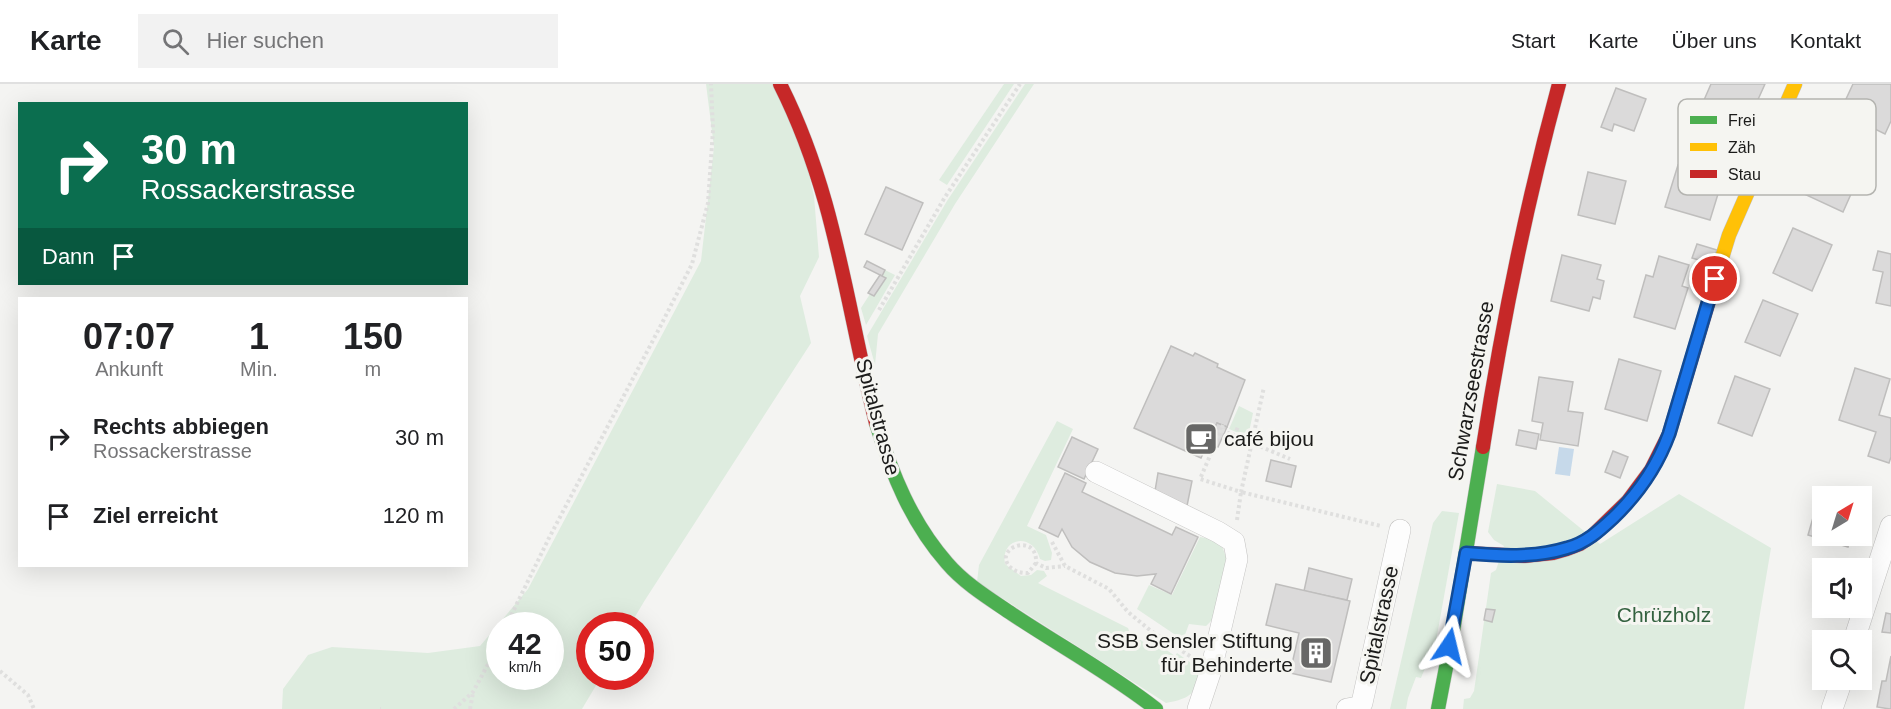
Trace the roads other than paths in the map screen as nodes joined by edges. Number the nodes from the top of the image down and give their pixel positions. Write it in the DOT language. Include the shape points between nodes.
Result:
graph roads {
  1 [pos="780,84"];
  2 [pos="1559,84"];
  3 [pos="1795,84"];
  4 [pos="1788,99"];
  5 [pos="1746,195"];
  6 [pos="1096,472"];
  7 [pos="1891,526"];
  8 [pos="1400,530"];
  9 [pos="1466,553"];
  10 [pos="1857,630"];
  11 [pos="1839,690"];
  12 [pos="1156,709"];
  13 [pos="1198,709"];
  14 [pos="1347,709"];
  15 [pos="1438,709"];
  16 [pos="1832,709"];
  1 -- 12 [label="street, Spitalstrasse" via="807,140 826,197 879,437 914,520 964,580"];
  2 -- 9 [label="street, Schwarzseestrasse" via="1516,254"];
  3 -- 4 [label="street"];
  5 -- 9 [label="street" via="1729,235 1669,434 1644,484 1603,527 1579,544 1523,555"];
  6 -- 13 [label="street" via="1234,542 1237,559"];
  7 -- 10 [label="street"];
  8 -- 14 [label="street, Spitalstrasse" via="1362,703"];
  9 -- 15 [label="street, Schwarzseestrasse"];
  11 -- 16 [label="street"];
}
